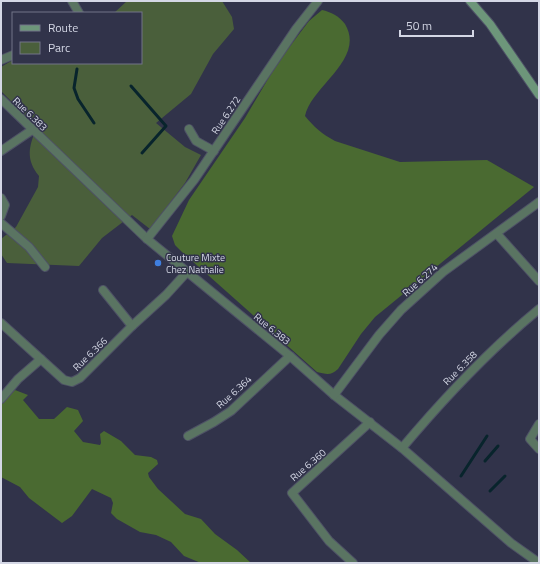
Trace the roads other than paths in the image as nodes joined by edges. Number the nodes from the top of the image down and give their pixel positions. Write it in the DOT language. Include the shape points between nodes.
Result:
graph roads {
  1 [pos="72,1"];
  2 [pos="318,1"];
  3 [pos="470,1"];
  4 [pos="78,12"];
  5 [pos="12,55"];
  6 [pos="1,60"];
  7 [pos="539,95"];
  8 [pos="1,99"];
  9 [pos="189,129"];
  10 [pos="32,130"];
  11 [pos="1,151"];
  12 [pos="214,151"];
  13 [pos="1,198"];
  14 [pos="539,202"];
  15 [pos="1,216"];
  16 [pos="1,223"];
  17 [pos="497,234"];
  18 [pos="147,239"];
  19 [pos="45,267"];
  20 [pos="187,272"];
  21 [pos="539,281"];
  22 [pos="103,290"];
  23 [pos="539,310"];
  24 [pos="1,323"];
  25 [pos="132,326"];
  26 [pos="290,356"];
  27 [pos="41,359"];
  28 [pos="334,395"];
  29 [pos="1,399"];
  30 [pos="370,422"];
  31 [pos="539,424"];
  32 [pos="188,436"];
  33 [pos="402,448"];
  34 [pos="539,449"];
  35 [pos="538,560"];
  36 [pos="353,563"];
  1 -- 4 [label="street"];
  2 -- 12 [label="street, Rue 6.272" via="291,36"];
  3 -- 7 [label="main road" via="490,24"];
  5 -- 6 [label="street"];
  8 -- 10 [label="street, Rue 6.383"];
  9 -- 12 [label="street" via="196,141"];
  10 -- 11 [label="street"];
  10 -- 18 [label="street, Rue 6.383"];
  12 -- 18 [label="street, Rue 6.272"];
  13 -- 15 [label="street" via="5,205"];
  14 -- 17 [label="street, Rue 6.274"];
  16 -- 19 [label="street" via="29,247"];
  17 -- 21 [label="street"];
  17 -- 28 [label="street, Rue 6.274" via="443,272 401,310"];
  18 -- 20 [label="street, Rue 6.383"];
  20 -- 25 [label="street, Rue 6.366"];
  20 -- 26 [label="street, Rue 6.383"];
  22 -- 25 [label="street"];
  23 -- 33 [label="street, Rue 6.358" via="470,371"];
  24 -- 27 [label="street, Rue 6.366"];
  25 -- 27 [label="street, Rue 6.366" via="80,378 72,382 64,380"];
  26 -- 28 [label="street, Rue 6.383"];
  26 -- 32 [label="street, Rue 6.364" via="231,411"];
  27 -- 29 [label="street" via="18,379"];
  28 -- 30 [label="street, Rue 6.383"];
  30 -- 33 [label="street, Rue 6.383"];
  30 -- 36 [label="street, Rue 6.360" via="292,492 328,541"];
  31 -- 34 [label="street" via="530,439"];
  33 -- 35 [label="street, Rue 6.383" via="512,543"];
}
